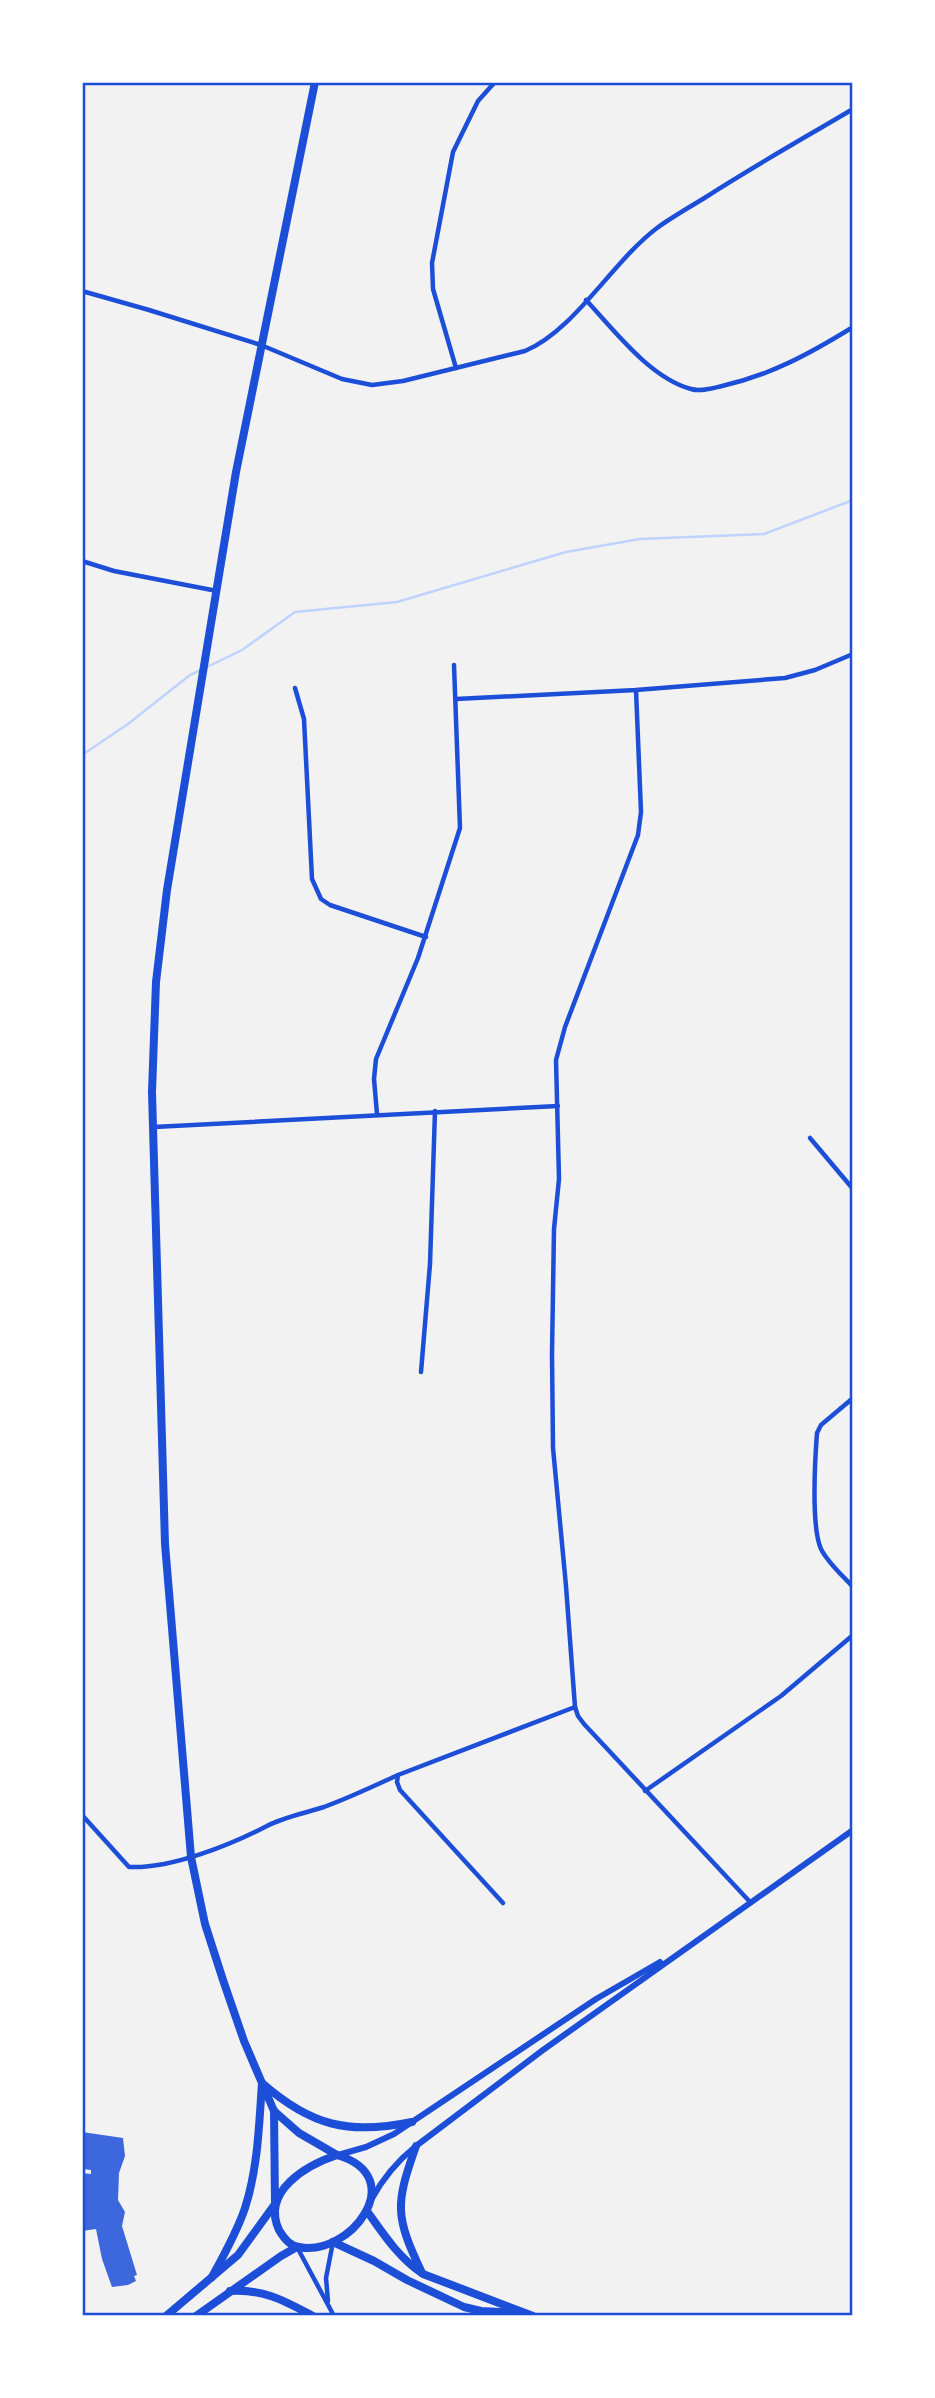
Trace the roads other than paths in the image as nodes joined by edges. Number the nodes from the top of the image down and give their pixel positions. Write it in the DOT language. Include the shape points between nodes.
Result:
graph roads {
  1 [pos="315,82"];
  2 [pos="495,82"];
  3 [pos="853,109"];
  4 [pos="82,291"];
  5 [pos="586,300"];
  6 [pos="853,327"];
  7 [pos="261,345"];
  8 [pos="456,368"];
  9 [pos="82,561"];
  10 [pos="218,591"];
  11 [pos="853,654"];
  12 [pos="454,665"];
  13 [pos="295,688"];
  14 [pos="636,690"];
  15 [pos="456,699"];
  16 [pos="426,937"];
  17 [pos="558,1106"];
  18 [pos="435,1111"];
  19 [pos="377,1114"];
  20 [pos="153,1127"];
  21 [pos="810,1138"];
  22 [pos="853,1189"];
  23 [pos="421,1372"];
  24 [pos="853,1398"];
  25 [pos="853,1587"];
  26 [pos="853,1635"];
  27 [pos="575,1707"];
  28 [pos="398,1775"];
  29 [pos="645,1791"];
  30 [pos="82,1815"];
  31 [pos="853,1830"];
  32 [pos="191,1857"];
  33 [pos="503,1903"];
  34 [pos="751,1903"];
  35 [pos="693,1944"];
  36 [pos="262,2083"];
  37 [pos="274,2111"];
  38 [pos="412,2122"];
  39 [pos="416,2146"];
  40 [pos="337,2155"];
  41 [pos="371,2200"];
  42 [pos="275,2204"];
  43 [pos="367,2211"];
  44 [pos="333,2242"];
  45 [pos="298,2247"];
  46 [pos="423,2274"];
  47 [pos="212,2277"];
  48 [pos="228,2291"];
  49 [pos="328,2305"];
  50 [pos="522,2313"];
  51 [pos="166,2316"];
  52 [pos="196,2316"];
  53 [pos="313,2316"];
  54 [pos="334,2316"];
  55 [pos="533,2316"];
  1 -- 7 [label="highway"];
  2 -- 8 [label="street" via="478,101 453,152 432,263 433,289"];
  3 -- 5 [label="street" via="656,229"];
  4 -- 7 [label="street"];
  5 -- 6 [label="street" via="644,360 692,390 737,383 784,367"];
  5 -- 8 [label="street" via="554,334 533,348"];
  7 -- 8 [label="street" via="333,376 372,384"];
  7 -- 10 [label="highway"];
  9 -- 10 [label="street"];
  10 -- 20 [label="highway" via="160,943"];
  11 -- 14 [label="street" via="785,678"];
  12 -- 15 [label="street"];
  13 -- 16 [label="street" via="304,719 310,862 316,891 330,905"];
  14 -- 15 [label="street"];
  14 -- 17 [label="street" via="642,812 638,835 559,1044"];
  15 -- 16 [label="street" via="460,828"];
  16 -- 19 [label="street" via="376,1059"];
  17 -- 18 [label="street"];
  17 -- 27 [label="street" via="553,1448"];
  18 -- 19 [label="street"];
  18 -- 23 [label="street"];
  19 -- 20 [label="street"];
  20 -- 32 [label="highway" via="165,1544"];
  21 -- 22 [label="street"];
  24 -- 25 [label="street" via="817,1433 816,1528 825,1556"];
  26 -- 29 [label="street" via="780,1696"];
  27 -- 28 [label="street"];
  27 -- 29 [label="street"];
  28 -- 32 [label="street"];
  28 -- 33 [label="street" via="400,1790"];
  29 -- 34 [label="street"];
  30 -- 32 [label="street" via="128,1867"];
  31 -- 34 [label="main road"];
  32 -- 36 [label="highway" via="205,1924"];
  34 -- 35 [label="main road"];
  35 -- 38 [label="main road" via="596,1999"];
  35 -- 39 [label="main road"];
  36 -- 37 [label="highway"];
  36 -- 38 [label="highway" via="284,2101 339,2127 381,2128"];
  36 -- 47 [label="highway" via="250,2191"];
  37 -- 40 [label="highway" via="299,2133"];
  37 -- 42 [label="highway"];
  38 -- 40 [label="main road" via="379,2142"];
  39 -- 41 [label="main road" via="389,2171"];
  39 -- 46 [label="highway" via="400,2207 403,2230"];
  40 -- 41 [label="highway" via="366,2171"];
  40 -- 42 [label="highway" via="297,2176"];
  41 -- 43 [label="highway"];
  42 -- 45 [label="highway" via="280,2233"];
  42 -- 47 [label="highway" via="238,2255"];
  43 -- 44 [label="highway"];
  43 -- 46 [label="highway" via="395,2251"];
  44 -- 45 [label="highway"];
  44 -- 49 [label="street" via="326,2278"];
  44 -- 50 [label="highway" via="464,2306"];
  45 -- 48 [label="highway"];
  45 -- 49 [label="street"];
  46 -- 50 [label="highway"];
  47 -- 51 [label="highway"];
  48 -- 52 [label="highway"];
  48 -- 53 [label="highway" via="269,2294"];
  49 -- 54 [label="street"];
  50 -- 55 [label="highway"];
}
